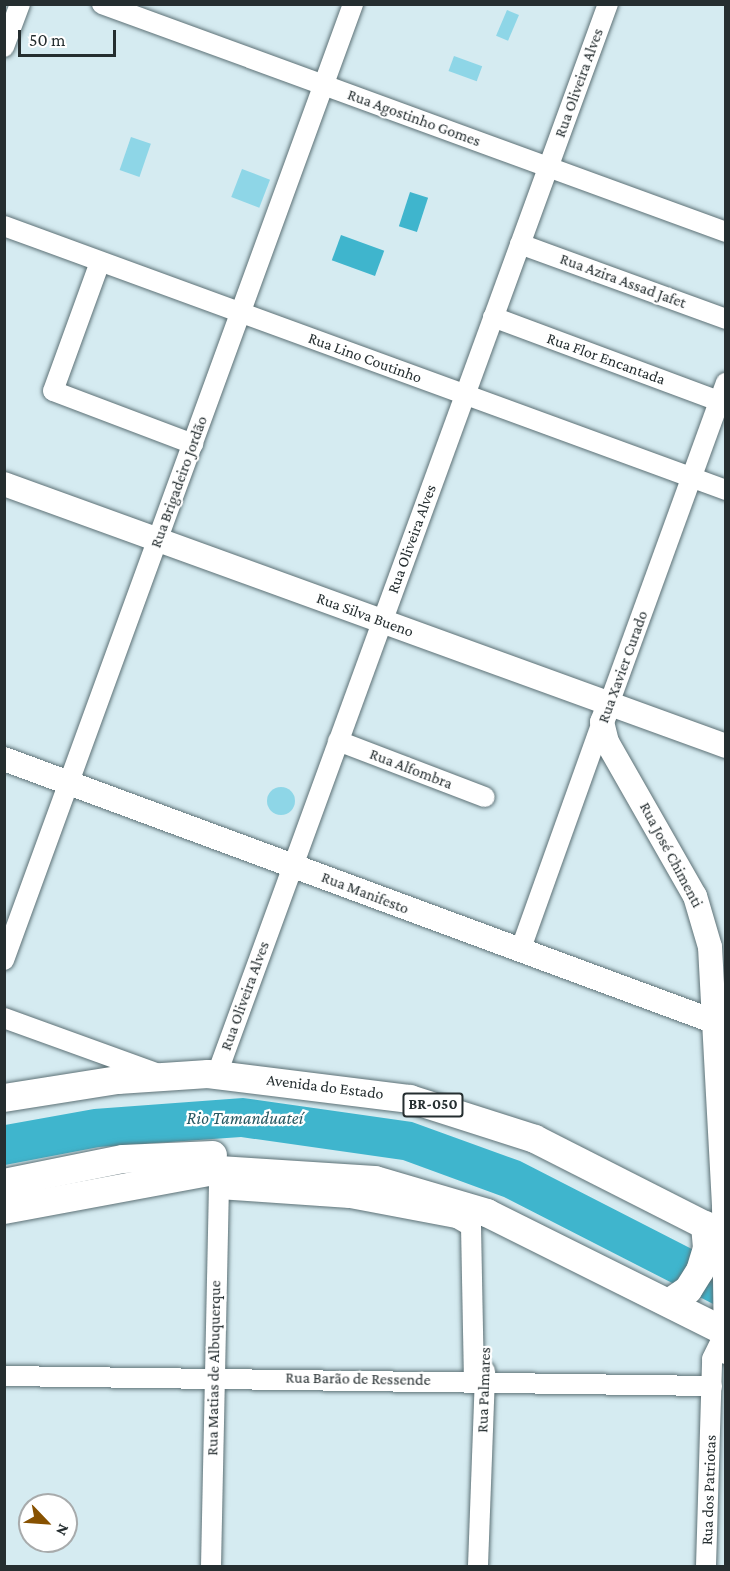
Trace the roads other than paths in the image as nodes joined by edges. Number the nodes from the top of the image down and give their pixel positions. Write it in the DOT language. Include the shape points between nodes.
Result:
graph roads {
  1 [pos="20,4"];
  2 [pos="102,4"];
  3 [pos="353,4"];
  4 [pos="608,4"];
  5 [pos="4,47"];
  6 [pos="324,86"];
  7 [pos="548,167"];
  8 [pos="4,226"];
  9 [pos="726,232"];
  10 [pos="520,244"];
  11 [pos="100,262"];
  12 [pos="241,313"];
  13 [pos="493,317"];
  14 [pos="726,320"];
  15 [pos="722,392"];
  16 [pos="465,395"];
  17 [pos="193,444"];
  18 [pos="691,477"];
  19 [pos="4,483"];
  20 [pos="726,490"];
  21 [pos="158,539"];
  22 [pos="382,621"];
  23 [pos="606,713"];
  24 [pos="642,716"];
  25 [pos="338,741"];
  26 [pos="726,746"];
  27 [pos="4,759"];
  28 [pos="621,764"];
  29 [pos="69,782"];
  30 [pos="485,797"];
  31 [pos="293,866"];
  32 [pos="520,951"];
  33 [pos="4,960"];
  34 [pos="4,1018"];
  35 [pos="719,1024"];
  36 [pos="216,1074"];
  37 [pos="167,1077"];
  38 [pos="4,1098"];
  39 [pos="300,1172"];
  40 [pos="219,1180"];
  41 [pos="4,1184"];
  42 [pos="4,1210"];
  43 [pos="487,1213"];
  44 [pos="719,1232"];
  45 [pos="670,1302"];
  46 [pos="725,1339"];
  47 [pos="4,1376"];
  48 [pos="213,1377"];
  49 [pos="480,1382"];
  50 [pos="712,1386"];
  51 [pos="212,1566"];
  52 [pos="478,1566"];
  53 [pos="706,1566"];
  1 -- 5 [label="street"];
  2 -- 6 [label="street, Rua Agostinho Gomes"];
  3 -- 6 [label="street, Rua Brigadeiro Jordão"];
  4 -- 7 [label="street, Rua Oliveira Alves"];
  6 -- 7 [label="street, Rua Agostinho Gomes"];
  6 -- 12 [label="street, Rua Brigadeiro Jordão"];
  7 -- 9 [label="street, Rua Agostinho Gomes"];
  7 -- 10 [label="street, Rua Oliveira Alves"];
  8 -- 11 [label="street, Rua Lino Coutinho"];
  10 -- 13 [label="street, Rua Oliveira Alves"];
  10 -- 14 [label="street, Rua Azira Assad Jafet"];
  11 -- 12 [label="street, Rua Lino Coutinho"];
  11 -- 17 [label="street" via="53,391"];
  12 -- 16 [label="street, Rua Lino Coutinho"];
  12 -- 17 [label="street, Rua Brigadeiro Jordão"];
  13 -- 15 [label="street, Rua Flor Encantada"];
  13 -- 16 [label="street, Rua Oliveira Alves"];
  15 -- 18 [label="street, Rua Xavier Curado"];
  16 -- 18 [label="street, Rua Lino Coutinho"];
  16 -- 22 [label="street, Rua Oliveira Alves"];
  17 -- 21 [label="street, Rua Brigadeiro Jordão"];
  18 -- 20 [label="street, Rua Lino Coutinho"];
  18 -- 23 [label="street, Rua Xavier Curado"];
  19 -- 21 [label="main road, Rua Silva Bueno"];
  21 -- 22 [label="main road, Rua Silva Bueno"];
  21 -- 29 [label="street, Rua Brigadeiro Jordão"];
  22 -- 23 [label="main road, Rua Silva Bueno"];
  22 -- 25 [label="street, Rua Oliveira Alves"];
  23 -- 24 [label="main road, Rua Silva Bueno"];
  23 -- 28 [label="main road, Rua José Chimenti"];
  23 -- 32 [label="street, Rua Xavier Curado"];
  24 -- 26 [label="main road, Rua Silva Bueno"];
  24 -- 28 [label="main road, Rua José Chimenti" via="623,727 617,742"];
  25 -- 30 [label="street, Rua Alfombra"];
  25 -- 31 [label="street, Rua Oliveira Alves"];
  27 -- 29 [label="main road, Rua Manifesto"];
  28 -- 35 [label="main road, Rua José Chimenti" via="700,908 710,947"];
  29 -- 31 [label="main road, Rua Manifesto"];
  29 -- 33 [label="street, Rua Brigadeiro Jordão"];
  31 -- 32 [label="main road, Rua Manifesto"];
  31 -- 36 [label="street, Rua Oliveira Alves"];
  32 -- 35 [label="main road, Rua Manifesto"];
  34 -- 37 [label="street"];
  35 -- 44 [label="main road, Rua dos Patriotas"];
  36 -- 37 [label="highway, Avenida do Estado / BR-050"];
  36 -- 44 [label="highway, Avenida do Estado / BR-050" via="326,1085 468,1114 535,1139"];
  37 -- 38 [label="highway, Avenida do Estado / BR-050"];
  39 -- 40 [label="highway"];
  39 -- 41 [label="highway" via="226,1155 123,1159"];
  39 -- 43 [label="highway" via="375,1180"];
  40 -- 42 [label="highway"];
  40 -- 48 [label="street, Rua Matias de Albuquerque"];
  40 -- 49 [label="street" via="350,1198 471,1226"];
  43 -- 45 [label="highway"];
  43 -- 49 [label="street, Rua Palmares"];
  44 -- 45 [label="highway" via="688,1290"];
  44 -- 46 [label="main road, Rua dos Patriotas"];
  45 -- 46 [label="highway"];
  46 -- 50 [label="street, Rua dos Patriotas" via="712,1359"];
  47 -- 48 [label="street, Rua Barão de Ressende"];
  48 -- 49 [label="street, Rua Barão de Ressende"];
  48 -- 51 [label="street, Rua Matias de Albuquerque"];
  49 -- 50 [label="street, Rua Barão de Ressende"];
  49 -- 52 [label="street, Rua Palmares"];
  50 -- 53 [label="street, Rua dos Patriotas"];
}
